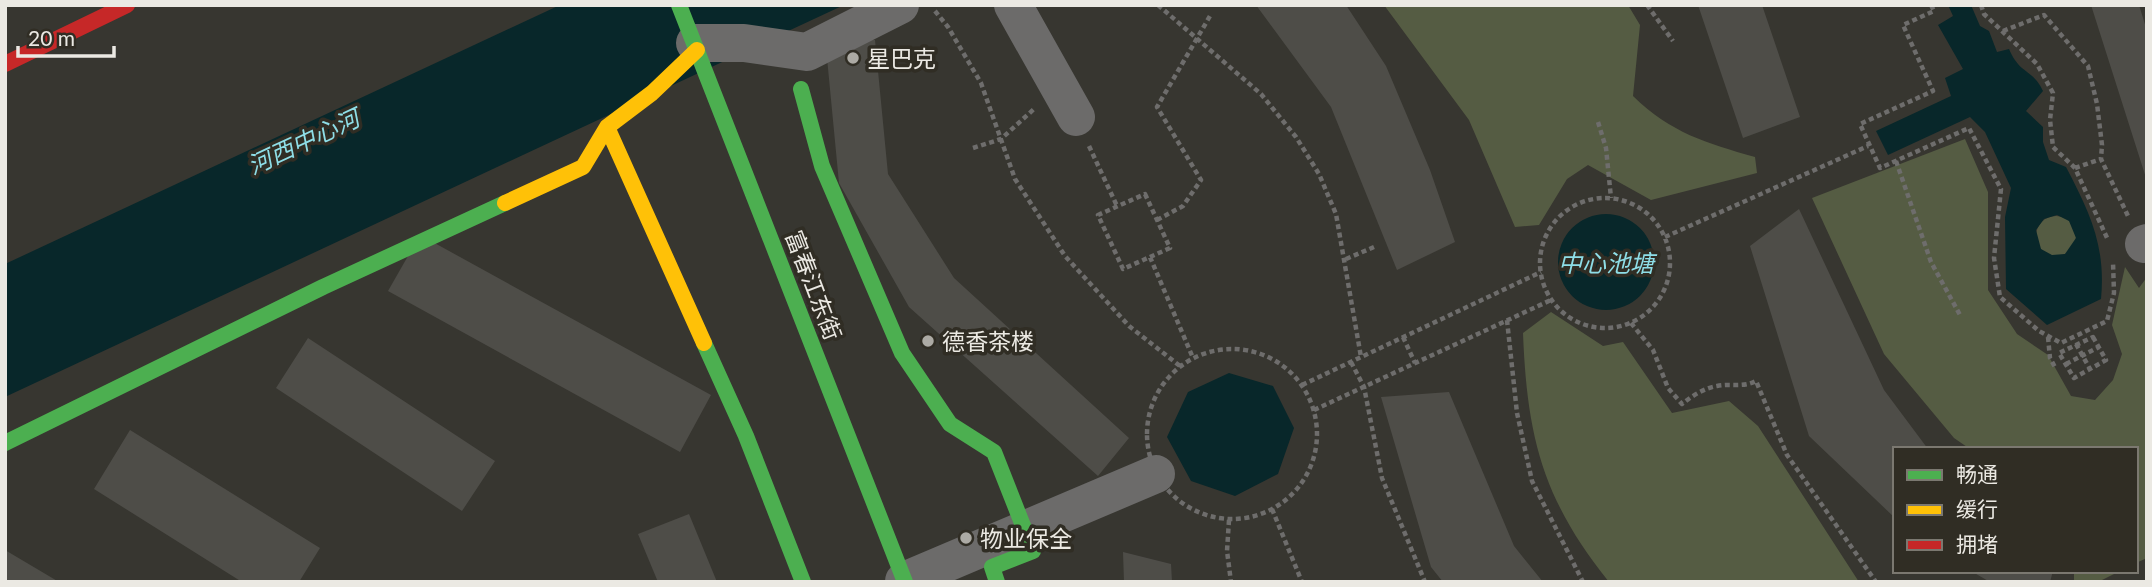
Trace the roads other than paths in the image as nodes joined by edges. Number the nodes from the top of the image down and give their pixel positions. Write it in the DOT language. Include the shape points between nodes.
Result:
graph roads {
  1 [pos="127,5"];
  2 [pos="679,5"];
  3 [pos="900,5"];
  4 [pos="1013,5"];
  5 [pos="696,47"];
  6 [pos="5,64"];
  7 [pos="801,89"];
  8 [pos="1076,117"];
  9 [pos="607,127"];
  10 [pos="5,443"];
  11 [pos="1156,474"];
  12 [pos="1023,530"];
  13 [pos="803,582"];
  14 [pos="904,582"];
  15 [pos="997,582"];
  1 -- 6 [label="street"];
  2 -- 5 [label="street, 富春江东街"];
  3 -- 5 [label="street" via="807,52 744,43"];
  4 -- 8 [label="street"];
  5 -- 9 [label="street" via="652,93"];
  5 -- 14 [label="street, 富春江东街"];
  7 -- 12 [label="street" via="822,166 902,353 950,424 993,452"];
  9 -- 10 [label="street" via="583,167"];
  9 -- 13 [label="street" via="746,436"];
  11 -- 12 [label="street"];
  12 -- 14 [label="street"];
  12 -- 15 [label="street" via="1033,551 992,567"];
}
